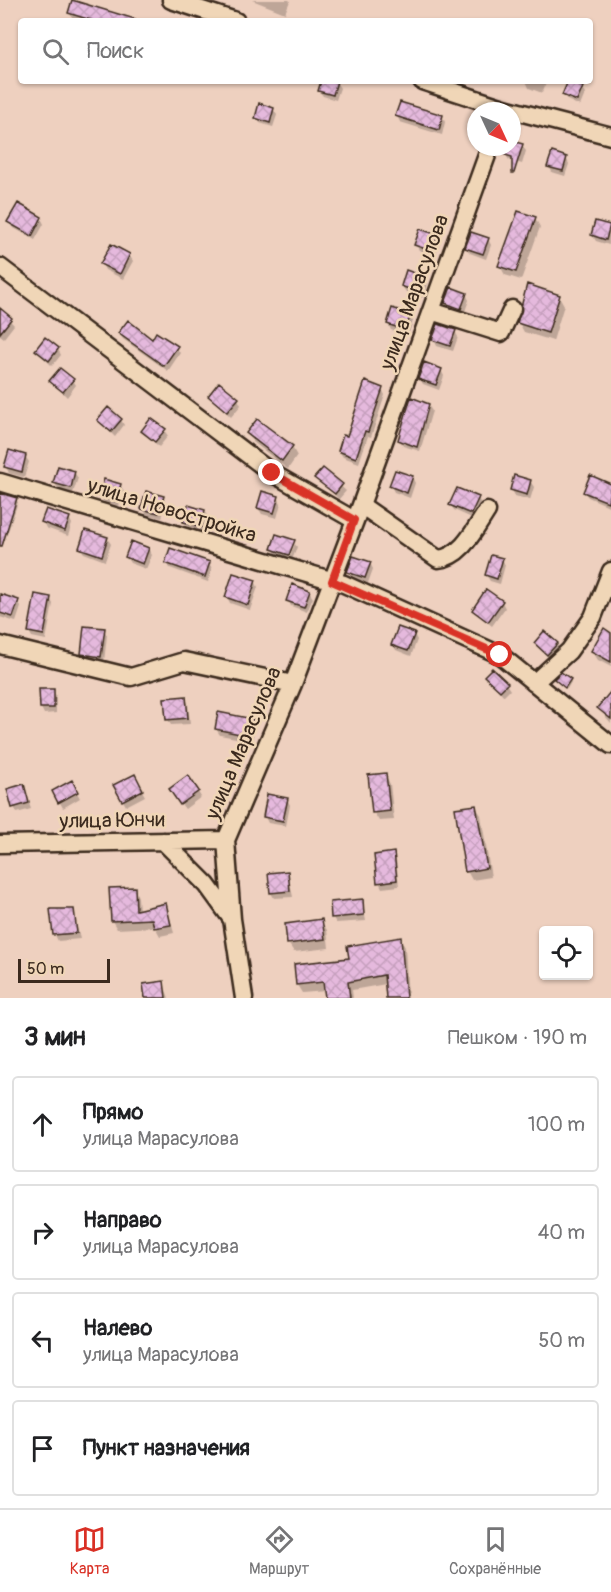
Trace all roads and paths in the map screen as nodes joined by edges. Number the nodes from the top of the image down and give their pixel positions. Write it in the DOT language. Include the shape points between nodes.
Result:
graph roads {
  1 [pos="182,2"];
  2 [pos="227,18"];
  3 [pos="431,84"];
  4 [pos="484,102"];
  5 [pos="521,113"];
  6 [pos="611,136"];
  7 [pos="487,156"];
  8 [pos="0,267"];
  9 [pos="512,309"];
  10 [pos="431,311"];
  11 [pos="0,482"];
  12 [pos="487,511"];
  13 [pos="358,513"];
  14 [pos="611,571"];
  15 [pos="332,581"];
  16 [pos="0,645"];
  17 [pos="534,683"];
  18 [pos="293,684"];
  19 [pos="611,745"];
  20 [pos="226,840"];
  21 [pos="163,841"];
  22 [pos="0,844"];
  23 [pos="232,919"];
  24 [pos="244,998"];
  1 -- 2 [label="street"];
  3 -- 4 [label="street"];
  5 -- 6 [label="street"];
  7 -- 10 [label="street, улица Марасулова"];
  8 -- 13 [label="street" via="272,473"];
  9 -- 10 [label="street" via="501,333"];
  10 -- 13 [label="street, улица Марасулова"];
  11 -- 15 [label="street, улица Новостройка"];
  12 -- 13 [label="street" via="465,543 449,558 438,559"];
  13 -- 15 [label="street, улица Марасулова"];
  14 -- 17 [label="street" via="593,617 569,651"];
  15 -- 17 [label="street" via="500,655"];
  15 -- 18 [label="street, улица Марасулова"];
  16 -- 18 [label="street" via="131,676 184,661"];
  17 -- 19 [label="street"];
  18 -- 20 [label="street, улица Марасулова"];
  20 -- 21 [label="street, улица Юнчи"];
  20 -- 23 [label="street, улица Марасулова"];
  21 -- 22 [label="street, улица Юнчи"];
  21 -- 23 [label="street" via="207,885"];
  23 -- 24 [label="street, улица Марасулова"];
}
